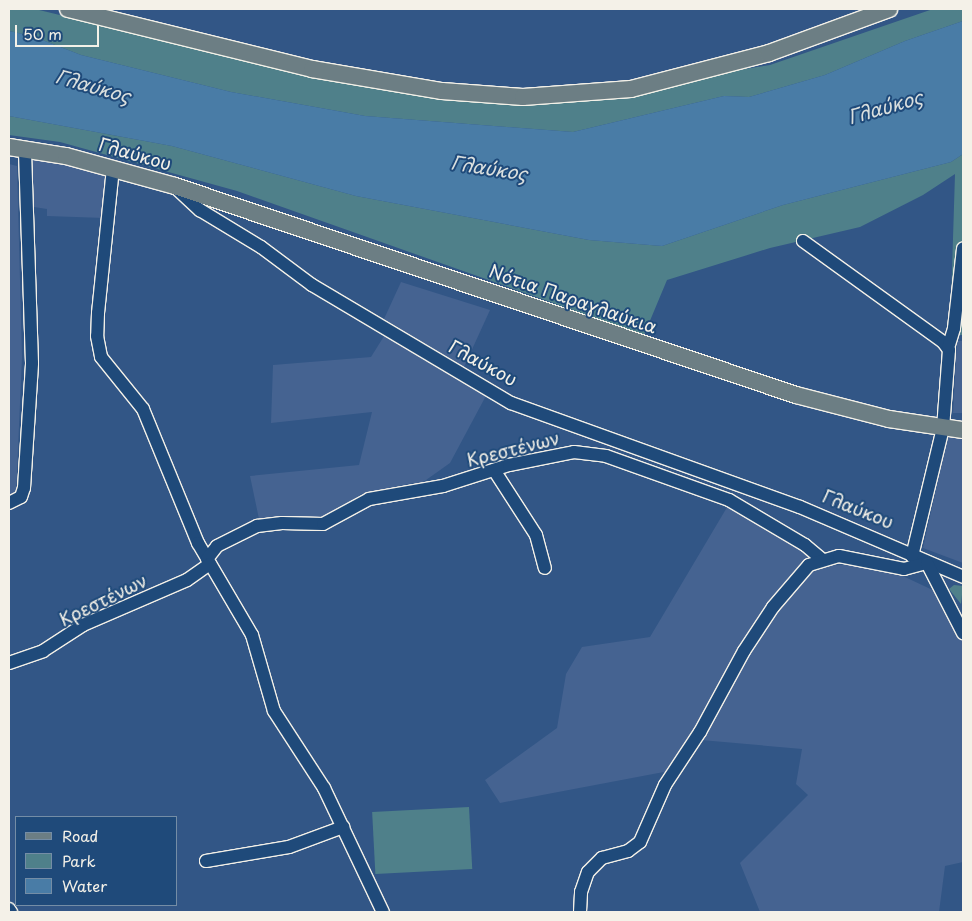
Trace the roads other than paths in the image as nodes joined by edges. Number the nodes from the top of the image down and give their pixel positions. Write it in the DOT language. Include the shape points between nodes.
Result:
graph roads {
  1 [pos="68,9"];
  2 [pos="889,9"];
  3 [pos="9,147"];
  4 [pos="25,149"];
  5 [pos="113,168"];
  6 [pos="175,186"];
  7 [pos="803,241"];
  8 [pos="963,249"];
  9 [pos="959,328"];
  10 [pos="948,348"];
  11 [pos="943,428"];
  12 [pos="963,430"];
  13 [pos="494,470"];
  14 [pos="9,503"];
  15 [pos="912,556"];
  16 [pos="823,560"];
  17 [pos="208,562"];
  18 [pos="927,563"];
  19 [pos="545,568"];
  20 [pos="963,577"];
  21 [pos="962,626"];
  22 [pos="9,663"];
  23 [pos="343,827"];
  24 [pos="206,861"];
  25 [pos="9,908"];
  26 [pos="11,912"];
  27 [pos="383,912"];
  28 [pos="580,912"];
  1 -- 2 [label="main road" via="312,69 442,91 523,97 631,89 769,53"];
  3 -- 4 [label="main road, Γλαύκου"];
  4 -- 5 [label="main road, Γλαύκου"];
  4 -- 14 [label="street" via="32,363 24,488 21,498"];
  5 -- 6 [label="main road, Γλαύκου"];
  5 -- 17 [label="street" via="98,313 99,351 105,365 143,410"];
  6 -- 11 [label="main road, Νότια Παραγλαύκια" via="730,375 861,413"];
  6 -- 15 [label="street, Γλαύκου" via="200,210 261,247 312,285 511,402 800,507"];
  7 -- 10 [label="street"];
  8 -- 9 [label="street"];
  9 -- 10 [label="street"];
  10 -- 11 [label="street" via="950,360"];
  11 -- 12 [label="main road, Νότια Παραγλαύκια"];
  11 -- 15 [label="street"];
  13 -- 16 [label="street, Κρεστένων" via="574,452 606,456 729,500 805,545"];
  13 -- 17 [label="street, Κρεστένων" via="443,486 369,499 324,524 257,526 217,546"];
  13 -- 19 [label="street" via="536,535"];
  15 -- 18 [label="street, Γλαύκου"];
  16 -- 18 [label="street" via="839,556 858,558 904,569"];
  16 -- 28 [label="street" via="805,568 744,651 700,732 665,785 637,846 602,858 591,868 582,887"];
  17 -- 22 [label="street, Κρεστένων" via="187,580 83,626 43,651"];
  17 -- 23 [label="street" via="252,635 274,711 320,781"];
  18 -- 20 [label="street, Γλαύκου"];
  18 -- 21 [label="street"];
  23 -- 24 [label="street" via="289,847"];
  23 -- 27 [label="street"];
  25 -- 26 [label="street"];
}
